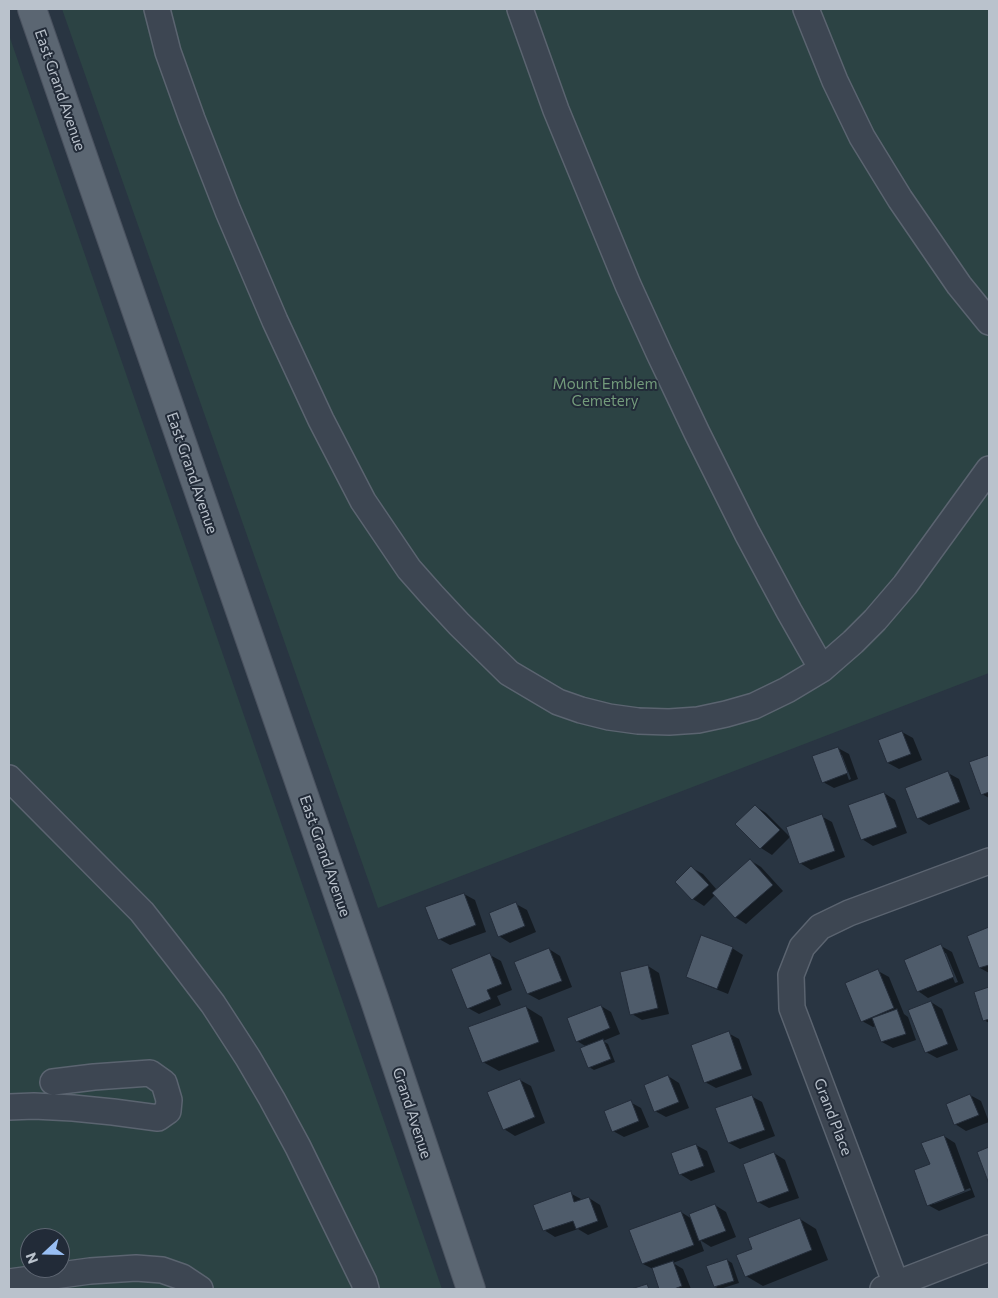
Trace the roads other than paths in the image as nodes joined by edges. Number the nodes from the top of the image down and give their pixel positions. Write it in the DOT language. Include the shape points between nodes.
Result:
graph roads {
  1 [pos="32,9"];
  2 [pos="157,9"];
  3 [pos="520,9"];
  4 [pos="806,9"];
  5 [pos="989,322"];
  6 [pos="989,469"];
  7 [pos="822,668"];
  8 [pos="9,778"];
  9 [pos="989,861"];
  10 [pos="353,937"];
  11 [pos="53,1082"];
  12 [pos="9,1107"];
  13 [pos="989,1248"];
  14 [pos="9,1282"];
  15 [pos="889,1287"];
  16 [pos="200,1289"];
  17 [pos="366,1289"];
  18 [pos="471,1289"];
  1 -- 10 [label="main road, East Grand Avenue"];
  2 -- 7 [label="street" via="171,60 228,211 321,420 363,501 386,536 409,569 458,624 509,673 558,702 609,717 638,721 698,720 754,706"];
  3 -- 7 [label="street" via="556,110 655,344 788,611"];
  4 -- 5 [label="street" via="862,137 959,285"];
  6 -- 7 [label="street" via="899,592 853,642"];
  8 -- 17 [label="street" via="142,912 213,1004 298,1147"];
  9 -- 15 [label="street, Grand Place" via="820,927 802,948 791,975 792,1008"];
  10 -- 18 [label="main road, Grand Avenue"];
  11 -- 12 [label="street" via="150,1073 164,1083 169,1100 168,1111 158,1118 72,1108"];
  13 -- 15 [label="street"];
  14 -- 16 [label="street" via="136,1268 162,1270 182,1277"];
}
